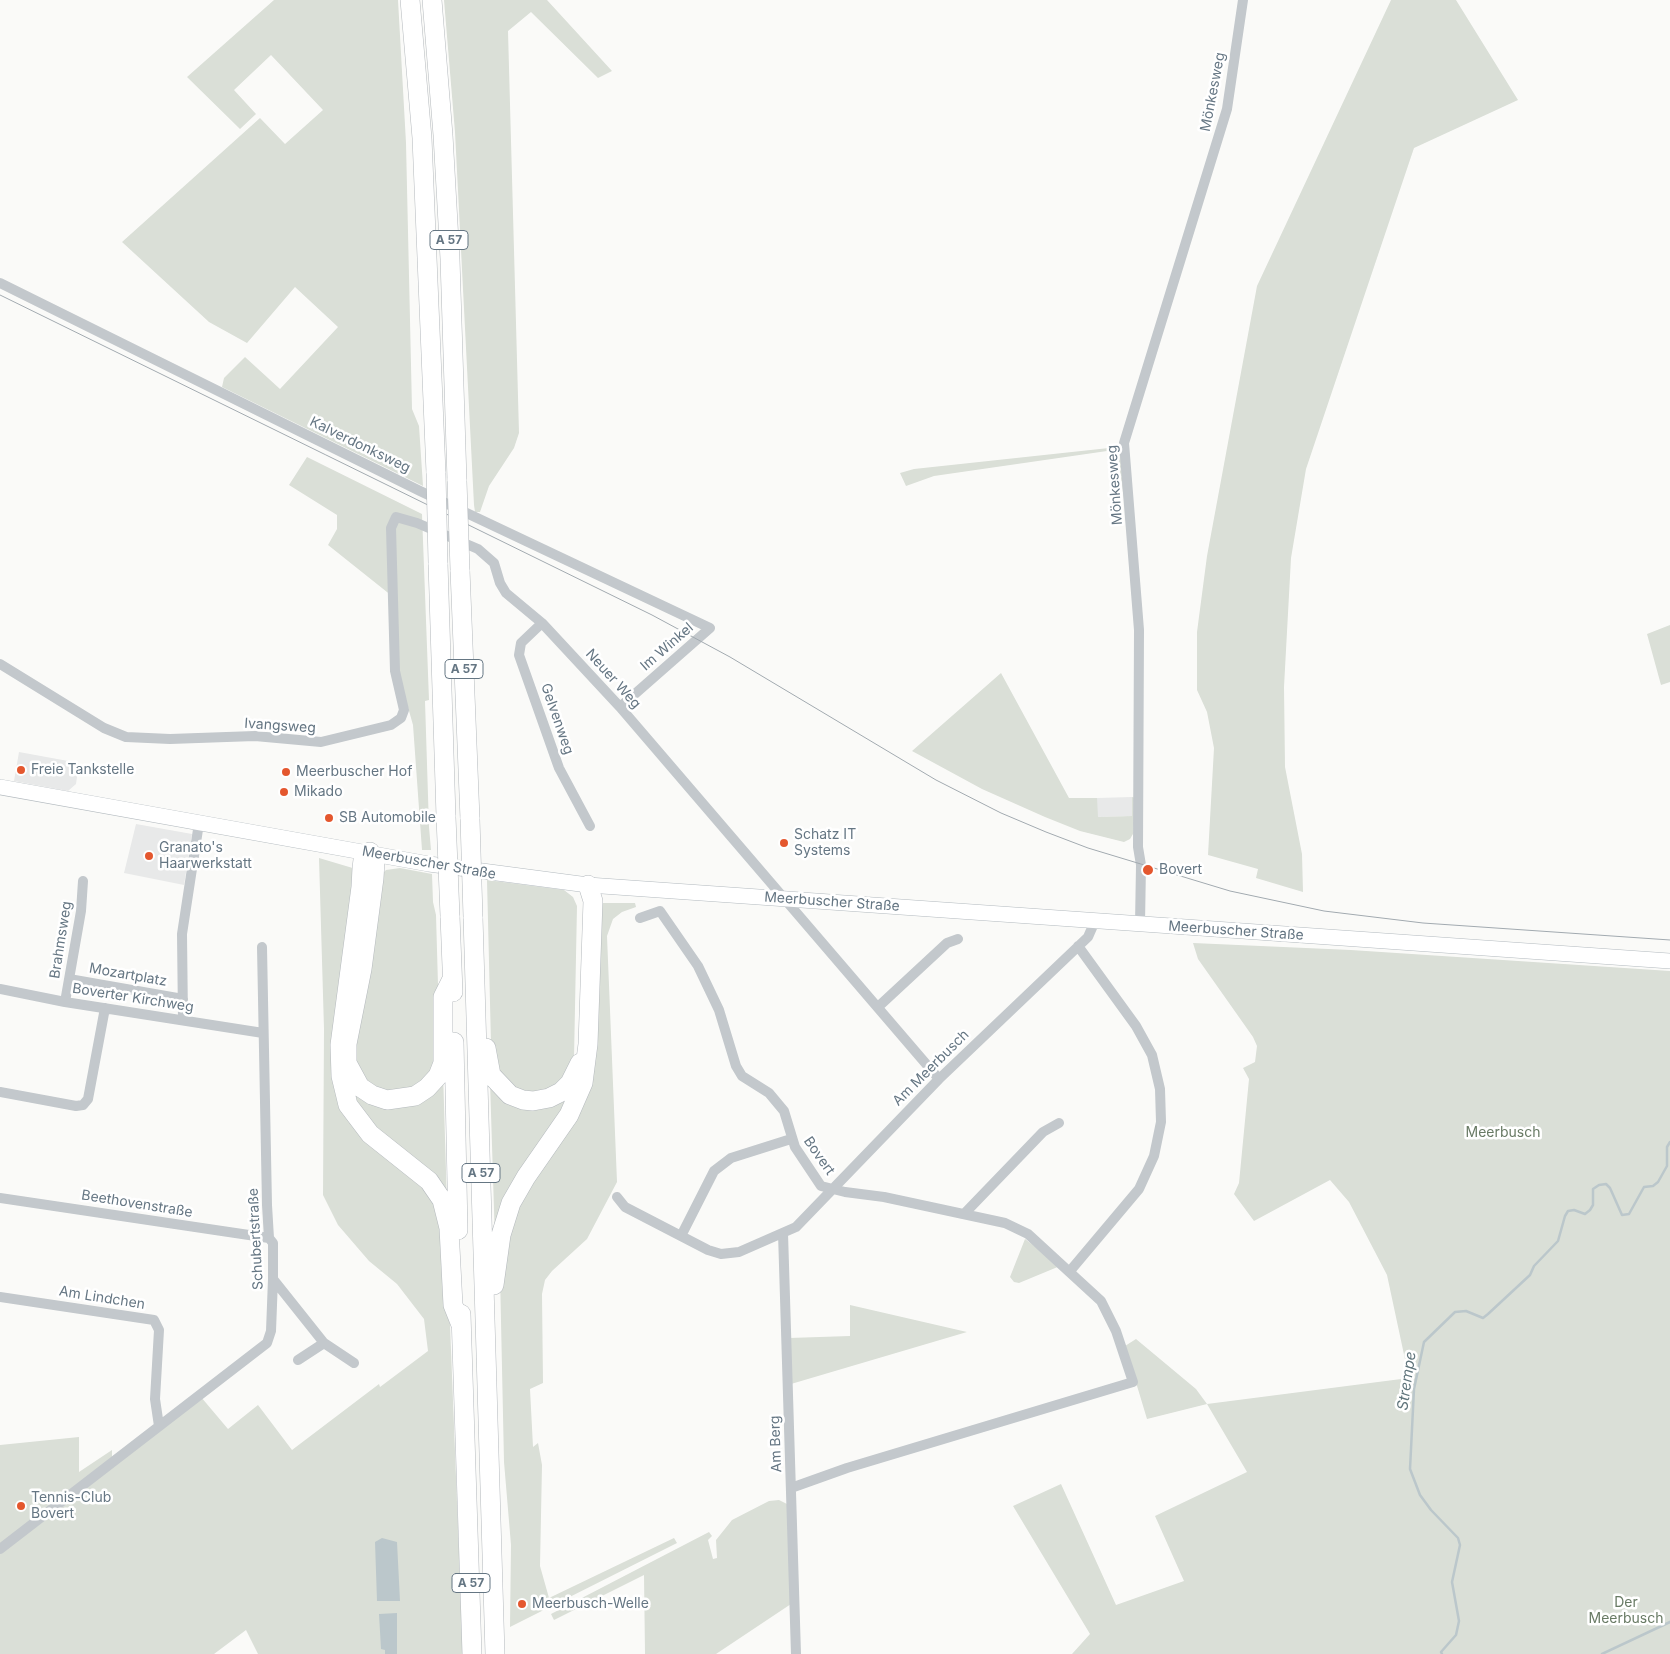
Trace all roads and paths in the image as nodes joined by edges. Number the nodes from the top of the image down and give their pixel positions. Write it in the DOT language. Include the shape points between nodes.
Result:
graph roads {
  1 [pos="410,0"];
  2 [pos="432,0"];
  3 [pos="1243,0"];
  4 [pos="0,283"];
  5 [pos="396,518"];
  6 [pos="542,623"];
  7 [pos="710,628"];
  8 [pos="0,664"];
  9 [pos="620,707"];
  10 [pos="0,787"];
  11 [pos="199,823"];
  12 [pos="590,826"];
  13 [pos="370,852"];
  14 [pos="83,881"];
  15 [pos="588,886"];
  16 [pos="785,899"];
  17 [pos="640,918"];
  18 [pos="1095,921"];
  19 [pos="1140,924"];
  20 [pos="958,938"];
  21 [pos="1078,946"];
  22 [pos="262,947"];
  23 [pos="1670,961"];
  24 [pos="69,979"];
  25 [pos="452,979"];
  26 [pos="475,987"];
  27 [pos="0,989"];
  28 [pos="183,999"];
  29 [pos="65,1002"];
  30 [pos="878,1007"];
  31 [pos="104,1008"];
  32 [pos="182,1020"];
  33 [pos="263,1033"];
  34 [pos="939,1079"];
  35 [pos="0,1092"];
  36 [pos="1059,1123"];
  37 [pos="791,1138"];
  38 [pos="833,1189"];
  39 [pos="617,1197"];
  40 [pos="0,1198"];
  41 [pos="964,1214"];
  42 [pos="783,1233"];
  43 [pos="681,1236"];
  44 [pos="269,1238"];
  45 [pos="1070,1271"];
  46 [pos="274,1278"];
  47 [pos="0,1297"];
  48 [pos="461,1325"];
  49 [pos="324,1343"];
  50 [pos="486,1358"];
  51 [pos="298,1360"];
  52 [pos="354,1362"];
  53 [pos="159,1426"];
  54 [pos="790,1488"];
  55 [pos="0,1549"];
  56 [pos="472,1654"];
  57 [pos="495,1654"];
  58 [pos="796,1654"];
  1 -- 25 [label="highway, A 57, bridge" via="422,138"];
  2 -- 26 [label="highway, A 57, bridge" via="450,259"];
  3 -- 19 [label="street, Mönkesweg" via="1227,109 1124,443 1140,630"];
  4 -- 7 [label="street, Kalverdonksweg" via="420,491"];
  5 -- 6 [label="street, Neuer Weg" via="417,523 489,557 497,568 502,588"];
  5 -- 8 [label="street, Ivangsweg" via="391,528 395,671 404,710 392,725 321,742 255,736 126,737 104,728"];
  6 -- 9 [label="street, Neuer Weg"];
  6 -- 12 [label="street, Gelvenweg" via="521,643 519,655 559,768"];
  7 -- 9 [label="street, Im Winkel"];
  9 -- 16 [label="street, Neuer Weg"];
  10 -- 11 [label="main road, Meerbuscher Straße"];
  11 -- 13 [label="main road, Meerbuscher Straße"];
  11 -- 28 [label="street" via="182,934"];
  13 -- 15 [label="main road, Meerbuscher Straße" via="489,874"];
  13 -- 25 [label="highway" via="375,862 374,878 347,1063 360,1087 387,1100 415,1096 438,1076 443,1063 443,997"];
  13 -- 48 [label="highway" via="363,860 340,1045 340,1076 348,1105 370,1134 429,1181 442,1200 449,1228 453,1304"];
  14 -- 24 [label="street, Brahmsweg"];
  15 -- 16 [label="main road, Meerbuscher Straße"];
  15 -- 26 [label="highway" via="581,900 583,1048 576,1074 561,1092 533,1101 510,1095 500,1087 491,1075 486,1055 483,1000"];
  15 -- 50 [label="highway" via="593,901 588,1044 583,1083 569,1115 511,1203 494,1274 494,1324"];
  16 -- 18 [label="main road, Meerbuscher Straße"];
  16 -- 30 [label="street, Neuer Weg"];
  17 -- 37 [label="street, Bovert" via="660,911 698,966 719,1010 736,1066 742,1076 776,1100 784,1111"];
  18 -- 19 [label="main road, Meerbuscher Straße"];
  18 -- 21 [label="street, Am Meerbusch" via="1092,932"];
  19 -- 23 [label="main road, Meerbuscher Straße"];
  20 -- 30 [label="street" via="947,943"];
  21 -- 34 [label="street, Am Meerbusch"];
  21 -- 45 [label="street" via="1136,1026 1152,1055 1160,1089 1161,1122 1154,1156 1139,1189"];
  22 -- 33 [label="street, Schubertstraße"];
  24 -- 28 [label="street, Mozartplatz"];
  24 -- 29 [label="street, Brahmsweg"];
  25 -- 48 [label="highway, A 57"];
  26 -- 50 [label="highway, A 57"];
  27 -- 29 [label="street, Boverter Kirchweg"];
  28 -- 32 [label="street"];
  29 -- 31 [label="street, Boverter Kirchweg"];
  30 -- 34 [label="street, Neuer Weg"];
  31 -- 32 [label="street, Boverter Kirchweg"];
  31 -- 35 [label="street" via="88,1099 83,1105"];
  32 -- 33 [label="street, Boverter Kirchweg"];
  33 -- 44 [label="street, Schubertstraße"];
  34 -- 38 [label="street, Am Meerbusch"];
  36 -- 41 [label="street" via="1043,1132"];
  37 -- 38 [label="street, Bovert" via="821,1186"];
  37 -- 43 [label="street" via="731,1158 714,1171"];
  38 -- 41 [label="street, Bovert"];
  38 -- 42 [label="street, Am Meerbusch" via="804,1220"];
  39 -- 43 [label="street, Am Meerbusch" via="625,1207"];
  40 -- 44 [label="street, Beethovenstraße"];
  41 -- 45 [label="street, Bovert" via="1005,1223 1028,1234"];
  42 -- 43 [label="street, Am Meerbusch" via="728,1255 714,1253"];
  42 -- 54 [label="street, Am Berg"];
  44 -- 46 [label="street, Schubertstraße" via="273,1243"];
  45 -- 54 [label="street, Bovert" via="1101,1301 1116,1331 1133,1382"];
  46 -- 49 [label="street"];
  46 -- 53 [label="street, Schubertstraße" via="271,1330 266,1343"];
  47 -- 53 [label="street, Am Lindchen" via="154,1320 159,1330 155,1399"];
  48 -- 56 [label="highway, A 57"];
  49 -- 51 [label="street"];
  49 -- 52 [label="street"];
  50 -- 57 [label="highway, A 57"];
  53 -- 55 [label="street, Schubertstraße"];
  54 -- 58 [label="street, Am Berg"];
}
